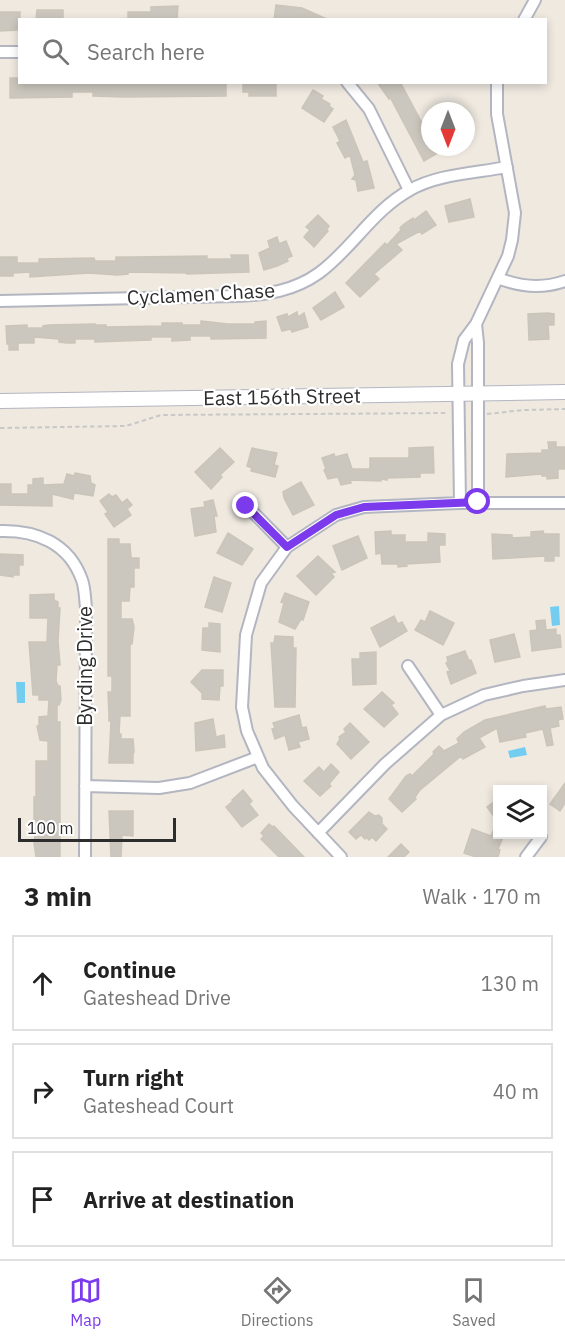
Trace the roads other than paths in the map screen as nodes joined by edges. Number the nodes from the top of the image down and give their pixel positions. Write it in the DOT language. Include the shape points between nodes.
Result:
graph roads {
  1 [pos="535,0"];
  2 [pos="525,18"];
  3 [pos="0,52"];
  4 [pos="18,52"];
  5 [pos="349,84"];
  6 [pos="497,84"];
  7 [pos="507,167"];
  8 [pos="409,190"];
  9 [pos="498,278"];
  10 [pos="565,281"];
  11 [pos="0,301"];
  12 [pos="476,324"];
  13 [pos="565,392"];
  14 [pos="459,394"];
  15 [pos="478,394"];
  16 [pos="0,401"];
  17 [pos="478,502"];
  18 [pos="460,503"];
  19 [pos="565,503"];
  20 [pos="246,506"];
  21 [pos="0,531"];
  22 [pos="287,547"];
  23 [pos="408,666"];
  24 [pos="565,680"];
  25 [pos="441,715"];
  26 [pos="258,757"];
  27 [pos="85,786"];
  28 [pos="318,833"];
  29 [pos="540,839"];
  30 [pos="85,857"];
  31 [pos="341,857"];
  32 [pos="526,857"];
  1 -- 2 [label="street"];
  3 -- 4 [label="street"];
  5 -- 8 [label="street" via="369,109"];
  6 -- 7 [label="street" via="497,114"];
  7 -- 8 [label="street, Cyclamen Chase" via="436,180"];
  7 -- 9 [label="street" via="514,226 508,256"];
  8 -- 11 [label="street, Cyclamen Chase" via="371,220 319,273 279,292"];
  9 -- 10 [label="street" via="531,287"];
  9 -- 12 [label="street"];
  12 -- 14 [label="street" via="464,340 458,364"];
  12 -- 15 [label="street"];
  13 -- 15 [label="street, East 156th Street"];
  14 -- 15 [label="street, East 156th Street"];
  14 -- 16 [label="street, East 156th Street"];
  14 -- 18 [label="street"];
  15 -- 17 [label="street"];
  17 -- 18 [label="street"];
  17 -- 19 [label="street"];
  18 -- 22 [label="street" via="364,507 336,515"];
  20 -- 22 [label="street"];
  21 -- 27 [label="street, Byrding Drive" via="40,535 63,548 75,562 83,582"];
  22 -- 26 [label="street" via="261,583 246,636 242,706"];
  23 -- 25 [label="street"];
  24 -- 25 [label="street" via="484,695"];
  25 -- 28 [label="street" via="385,764"];
  26 -- 27 [label="street" via="190,783 159,788"];
  26 -- 28 [label="street"];
  27 -- 30 [label="street, Byrding Drive"];
  28 -- 31 [label="street"];
  29 -- 32 [label="street"];
}
